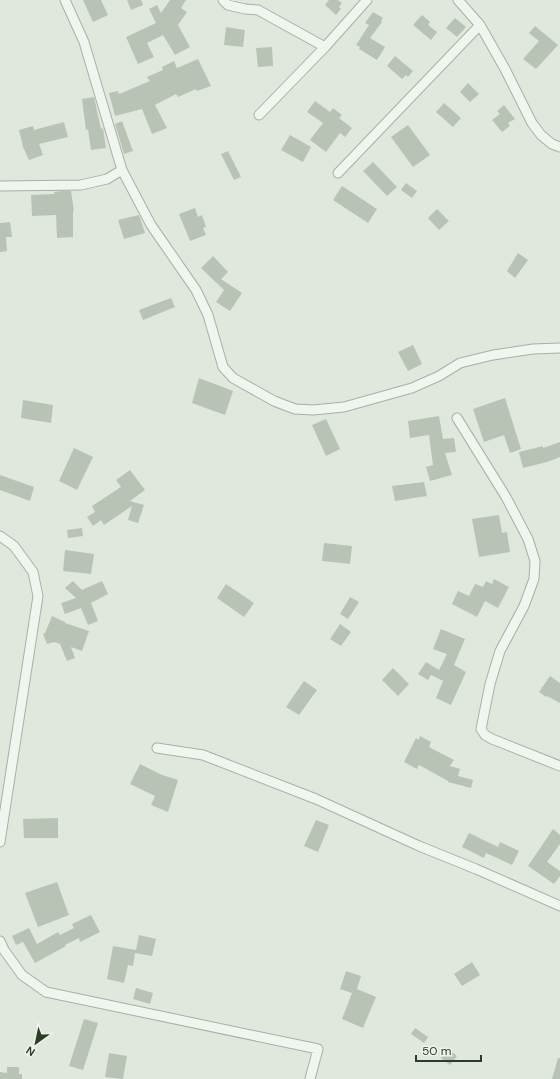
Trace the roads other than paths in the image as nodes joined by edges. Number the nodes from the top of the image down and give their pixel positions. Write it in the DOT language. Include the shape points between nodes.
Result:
graph roads {
  1 [pos="65,0"];
  2 [pos="223,0"];
  3 [pos="367,0"];
  4 [pos="458,0"];
  5 [pos="480,25"];
  6 [pos="325,47"];
  7 [pos="259,115"];
  8 [pos="560,147"];
  9 [pos="122,170"];
  10 [pos="338,173"];
  11 [pos="0,186"];
  12 [pos="560,348"];
  13 [pos="457,418"];
  14 [pos="0,536"];
  15 [pos="157,748"];
  16 [pos="560,766"];
  17 [pos="0,842"];
  18 [pos="560,906"];
  19 [pos="0,941"];
  20 [pos="310,1079"];
  1 -- 9 [label="street" via="84,42"];
  2 -- 6 [label="street" via="228,5 258,10"];
  3 -- 6 [label="street"];
  4 -- 5 [label="street"];
  5 -- 8 [label="street" via="532,123 552,144"];
  5 -- 10 [label="street"];
  6 -- 7 [label="street"];
  9 -- 11 [label="street" via="107,179 81,185"];
  9 -- 12 [label="street" via="151,225 196,290 208,315 223,367 232,378 274,401 295,409 344,407 412,388 460,363 492,355"];
  13 -- 16 [label="street" via="506,497 528,540 535,561 534,579 524,606 500,651 481,729 485,736"];
  14 -- 17 [label="street" via="14,546 33,572 38,596"];
  15 -- 18 [label="street" via="203,755 316,799"];
  19 -- 20 [label="street" via="22,975 46,992 318,1049"];
}
